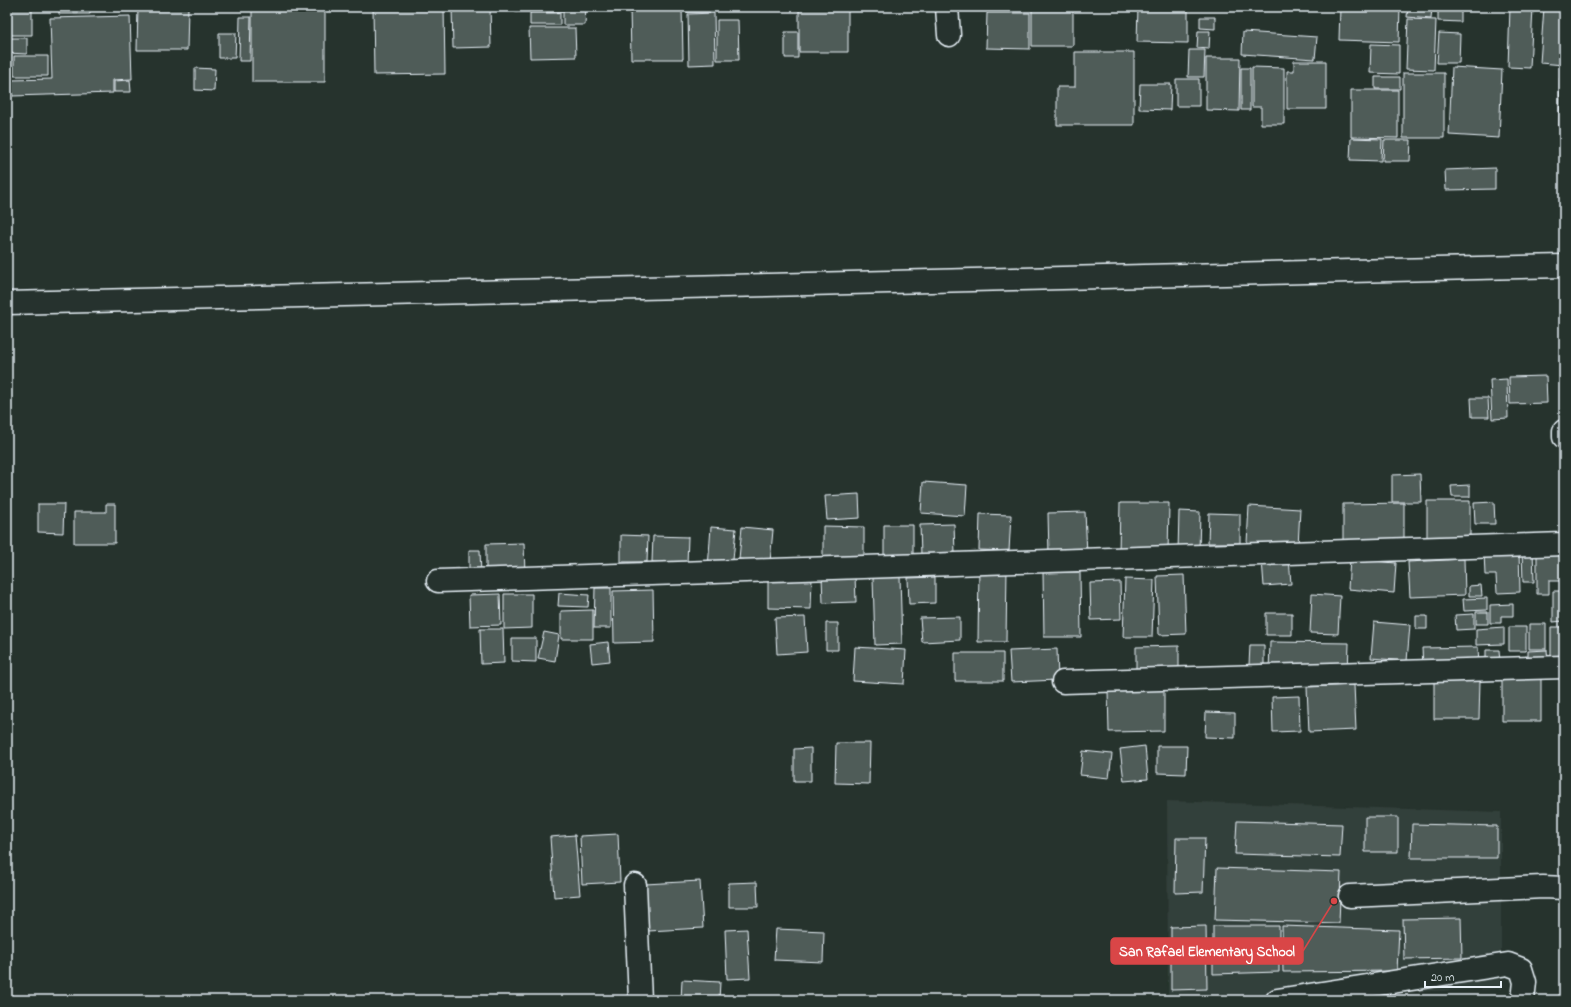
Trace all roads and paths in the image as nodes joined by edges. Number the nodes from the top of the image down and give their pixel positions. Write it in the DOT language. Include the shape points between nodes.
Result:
graph roads {
  1 [pos="947,7"];
  2 [pos="949,35"];
  3 [pos="1564,266"];
  4 [pos="7,303"];
  5 [pos="1564,431"];
  6 [pos="1564,437"];
  7 [pos="1564,544"];
  8 [pos="438,581"];
  9 [pos="1564,667"];
  10 [pos="1063,682"];
  11 [pos="635,885"];
  12 [pos="1564,888"];
  13 [pos="1350,896"];
  14 [pos="640,1000"];
  15 [pos="1277,1000"];
  16 [pos="1523,1000"];
  1 -- 2 [label="street"];
  3 -- 4 [label="street"];
  5 -- 6 [label="street"];
  7 -- 8 [label="street"];
  9 -- 10 [label="street"];
  11 -- 14 [label="street"];
  12 -- 13 [label="street"];
  15 -- 16 [label="street" via="1508,964 1521,969 1525,982"];
}
